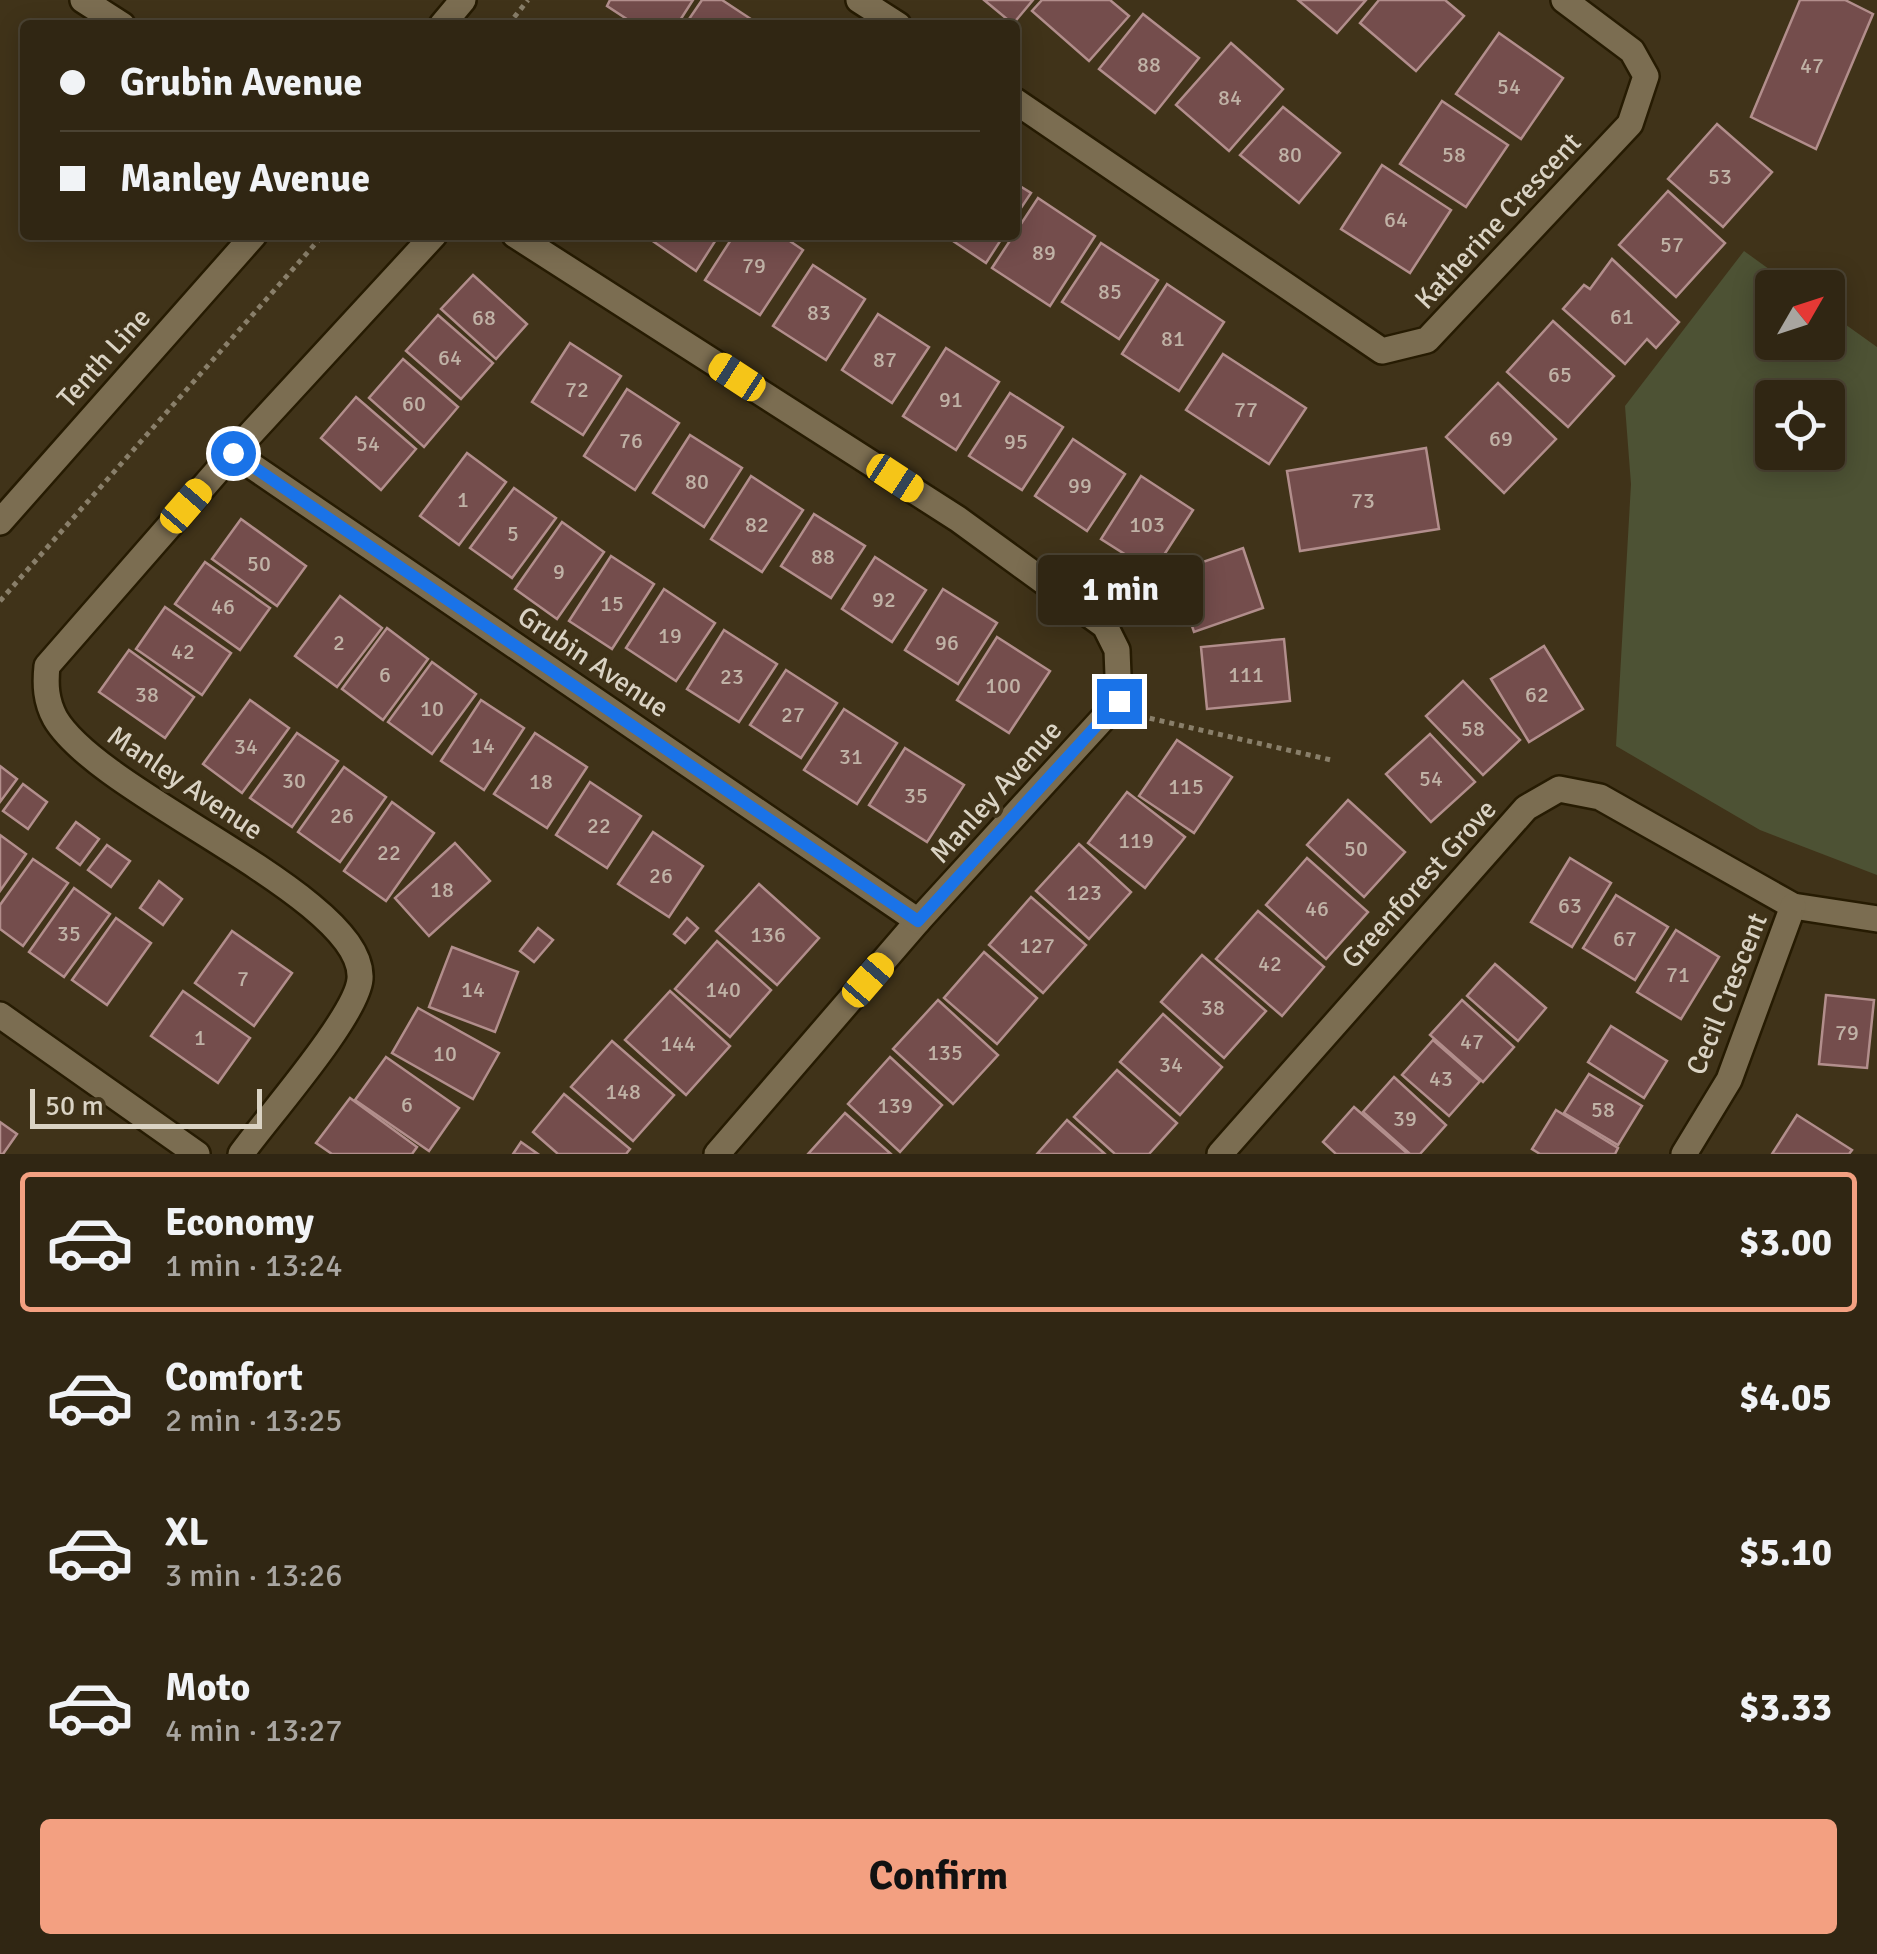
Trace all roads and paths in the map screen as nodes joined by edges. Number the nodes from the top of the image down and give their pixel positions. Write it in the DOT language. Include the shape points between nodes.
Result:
graph roads {
  1 [pos="83,0"];
  2 [pos="464,0"];
  3 [pos="528,0"];
  4 [pos="859,0"];
  5 [pos="1564,0"];
  6 [pos="114,20"];
  7 [pos="446,20"];
  8 [pos="512,20"];
  9 [pos="890,20"];
  10 [pos="1020,104"];
  11 [pos="250,240"];
  12 [pos="319,240"];
  13 [pos="429,240"];
  14 [pos="524,240"];
  15 [pos="233,453"];
  16 [pos="0,522"];
  17 [pos="0,601"];
  18 [pos="1112,709"];
  19 [pos="1332,760"];
  20 [pos="1794,906"];
  21 [pos="1877,918"];
  22 [pos="918,921"];
  23 [pos="0,1015"];
  24 [pos="196,1154"];
  25 [pos="241,1154"];
  26 [pos="717,1154"];
  27 [pos="1220,1154"];
  28 [pos="1684,1154"];
  1 -- 6 [label="street"];
  2 -- 7 [label="street"];
  3 -- 8 [label="path"];
  4 -- 9 [label="street"];
  5 -- 10 [label="street, Katherine Crescent" via="1632,51 1646,76 1630,124 1427,340 1382,351"];
  11 -- 16 [label="street, Tenth Line"];
  12 -- 17 [label="path"];
  13 -- 15 [label="street, Manley Avenue"];
  14 -- 18 [label="street" via="958,519 1105,626 1118,650 1119,701"];
  15 -- 22 [label="street, Grubin Avenue"];
  15 -- 25 [label="street, Manley Avenue" via="47,666 44,688 55,717 78,746 270,877 354,946 360,979 344,1017"];
  18 -- 19 [label="path"];
  18 -- 22 [label="street, Manley Avenue"];
  20 -- 21 [label="street, Greenforest Grove"];
  20 -- 27 [label="street, Greenforest Grove" via="1600,797 1560,789 1526,808"];
  20 -- 28 [label="street, Cecil Crescent" via="1728,1080"];
  22 -- 26 [label="street, Manley Avenue"];
  23 -- 24 [label="street"];
}
